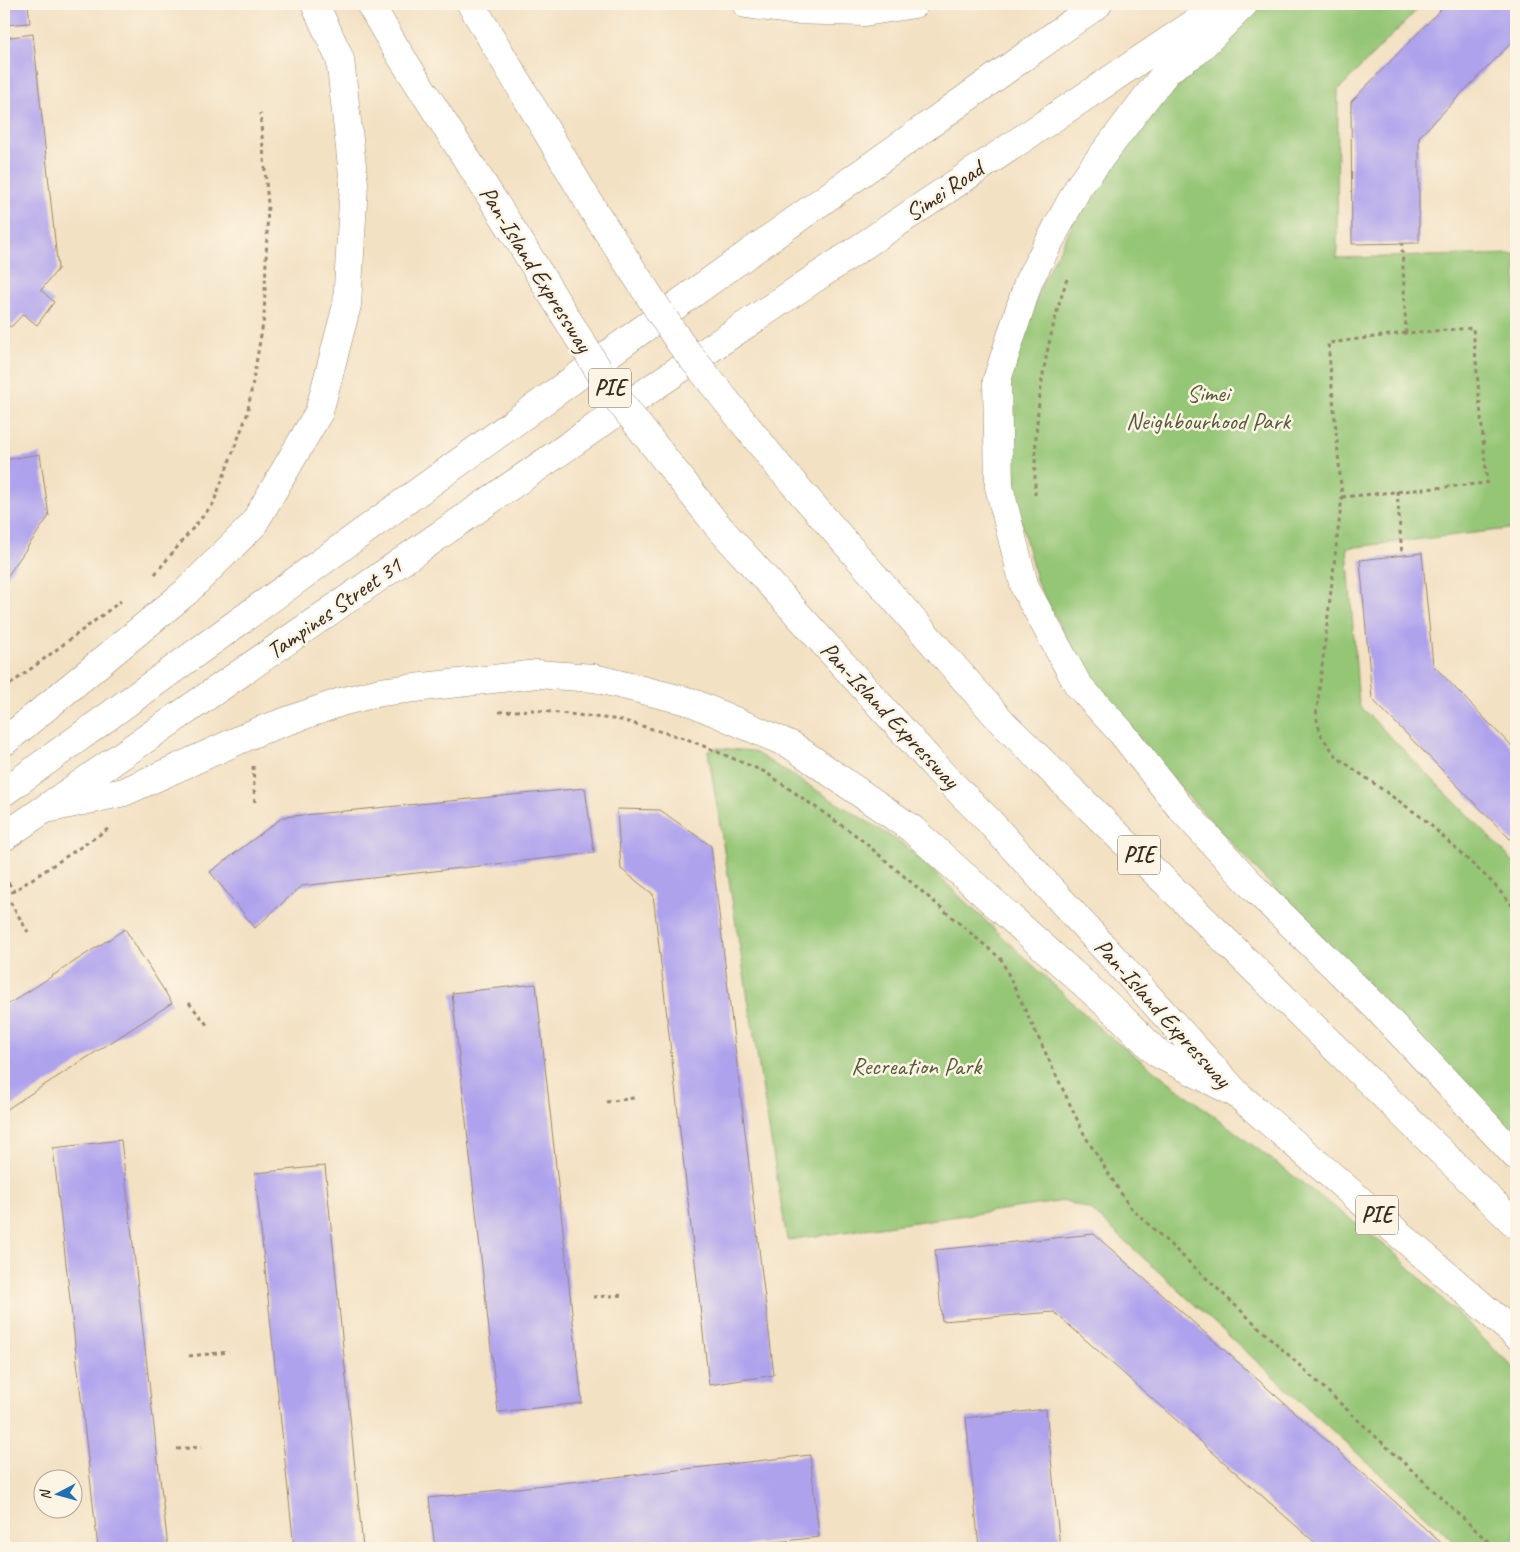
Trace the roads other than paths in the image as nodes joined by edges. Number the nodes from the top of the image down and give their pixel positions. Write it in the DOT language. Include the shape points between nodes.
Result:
graph roads {
  1 [pos="315,4"];
  2 [pos="370,4"];
  3 [pos="471,4"];
  4 [pos="746,4"];
  5 [pos="914,4"];
  6 [pos="1098,4"];
  7 [pos="1223,4"];
  8 [pos="1244,4"];
  9 [pos="665,379"];
  10 [pos="4,742"];
  11 [pos="4,792"];
  12 [pos="46,809"];
  13 [pos="4,837"];
  14 [pos="1237,1094"];
  15 [pos="1516,1156"];
  16 [pos="1516,1225"];
  17 [pos="1516,1335"];
  1 -- 10 [label="main road" via="340,59 354,184 347,305 319,412 253,525 186,592"];
  2 -- 14 [label="main road, Pan-Island Expressway / PIE, bridge" via="612,392 717,525"];
  3 -- 16 [label="main road, PIE, bridge" via="594,211 680,343 780,468 1003,723"];
  4 -- 5 [label="main road" via="790,10 865,12"];
  6 -- 11 [label="main road, Tampines Street 31"];
  7 -- 9 [label="main road, Simei Road"];
  8 -- 15 [label="main road" via="1196,52 1169,69 1148,95 1080,186 1030,280 997,380 999,487 1025,588 1078,685 1179,806 1256,890 1375,1006"];
  9 -- 12 [label="main road, Tampines Street 31"];
  12 -- 13 [label="main road, Tampines Street 31"];
  12 -- 14 [label="main road" via="124,792 259,731 380,692 537,674 594,678 691,702 790,745 912,829 1157,1053"];
  14 -- 17 [label="main road, Pan-Island Expressway / PIE"];
}
